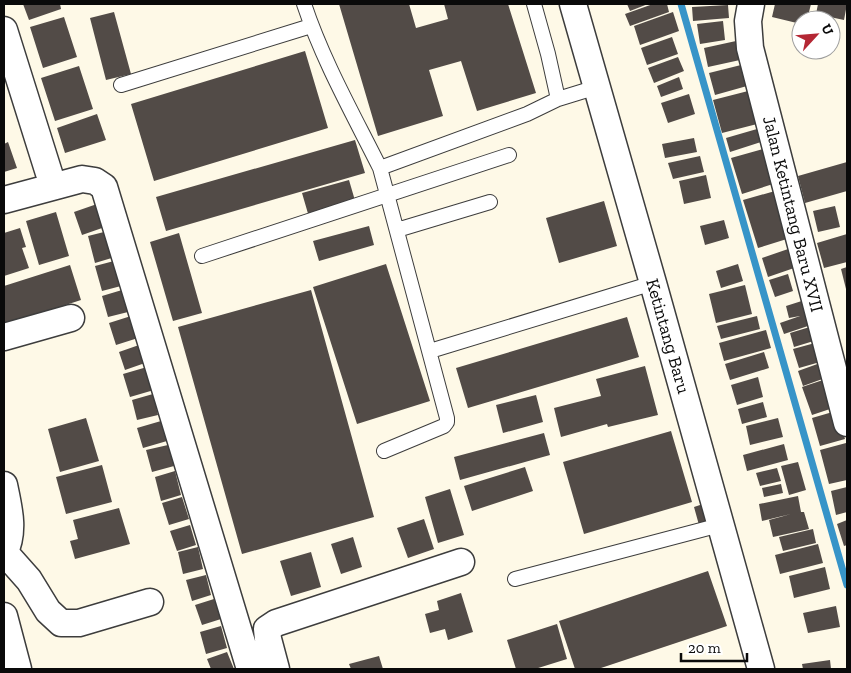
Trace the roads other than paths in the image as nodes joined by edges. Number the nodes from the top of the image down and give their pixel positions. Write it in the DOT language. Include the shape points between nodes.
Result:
graph roads {
  1 [pos="304,4"];
  2 [pos="534,4"];
  3 [pos="574,4"];
  4 [pos="751,4"];
  5 [pos="311,26"];
  6 [pos="4,30"];
  7 [pos="121,85"];
  8 [pos="597,88"];
  9 [pos="558,100"];
  10 [pos="509,155"];
  11 [pos="380,168"];
  12 [pos="53,186"];
  13 [pos="386,196"];
  14 [pos="4,200"];
  15 [pos="490,202"];
  16 [pos="397,230"];
  17 [pos="202,256"];
  18 [pos="653,283"];
  19 [pos="71,318"];
  20 [pos="4,337"];
  21 [pos="430,351"];
  22 [pos="847,423"];
  23 [pos="384,451"];
  24 [pos="4,486"];
  25 [pos="720,525"];
  26 [pos="4,553"];
  27 [pos="461,562"];
  28 [pos="514,579"];
  29 [pos="150,602"];
  30 [pos="4,616"];
  31 [pos="18,669"];
  32 [pos="250,669"];
  33 [pos="276,669"];
  34 [pos="760,669"];
  1 -- 5 [label="lane"];
  2 -- 9 [label="lane"];
  3 -- 8 [label="street, Ketintang Baru"];
  4 -- 22 [label="street, Jalan Ketintang Baru XVII" via="748,21 750,48"];
  5 -- 7 [label="lane"];
  5 -- 11 [label="lane"];
  6 -- 12 [label="street"];
  8 -- 9 [label="lane"];
  8 -- 18 [label="street, Ketintang Baru"];
  9 -- 11 [label="lane"];
  10 -- 13 [label="lane"];
  11 -- 13 [label="lane"];
  12 -- 14 [label="street"];
  12 -- 32 [label="street" via="82,179 95,181 104,188"];
  13 -- 16 [label="lane"];
  13 -- 17 [label="lane"];
  15 -- 16 [label="lane"];
  16 -- 21 [label="lane"];
  18 -- 21 [label="lane"];
  18 -- 25 [label="street, Ketintang Baru"];
  19 -- 20 [label="street"];
  21 -- 23 [label="lane" via="447,422"];
  24 -- 26 [label="street" via="11,517 10,536"];
  25 -- 28 [label="lane"];
  25 -- 34 [label="street, Ketintang Baru"];
  26 -- 29 [label="street" via="30,580 48,611 61,623 79,623"];
  27 -- 33 [label="street" via="276,623 267,629"];
  30 -- 31 [label="street"];
}
